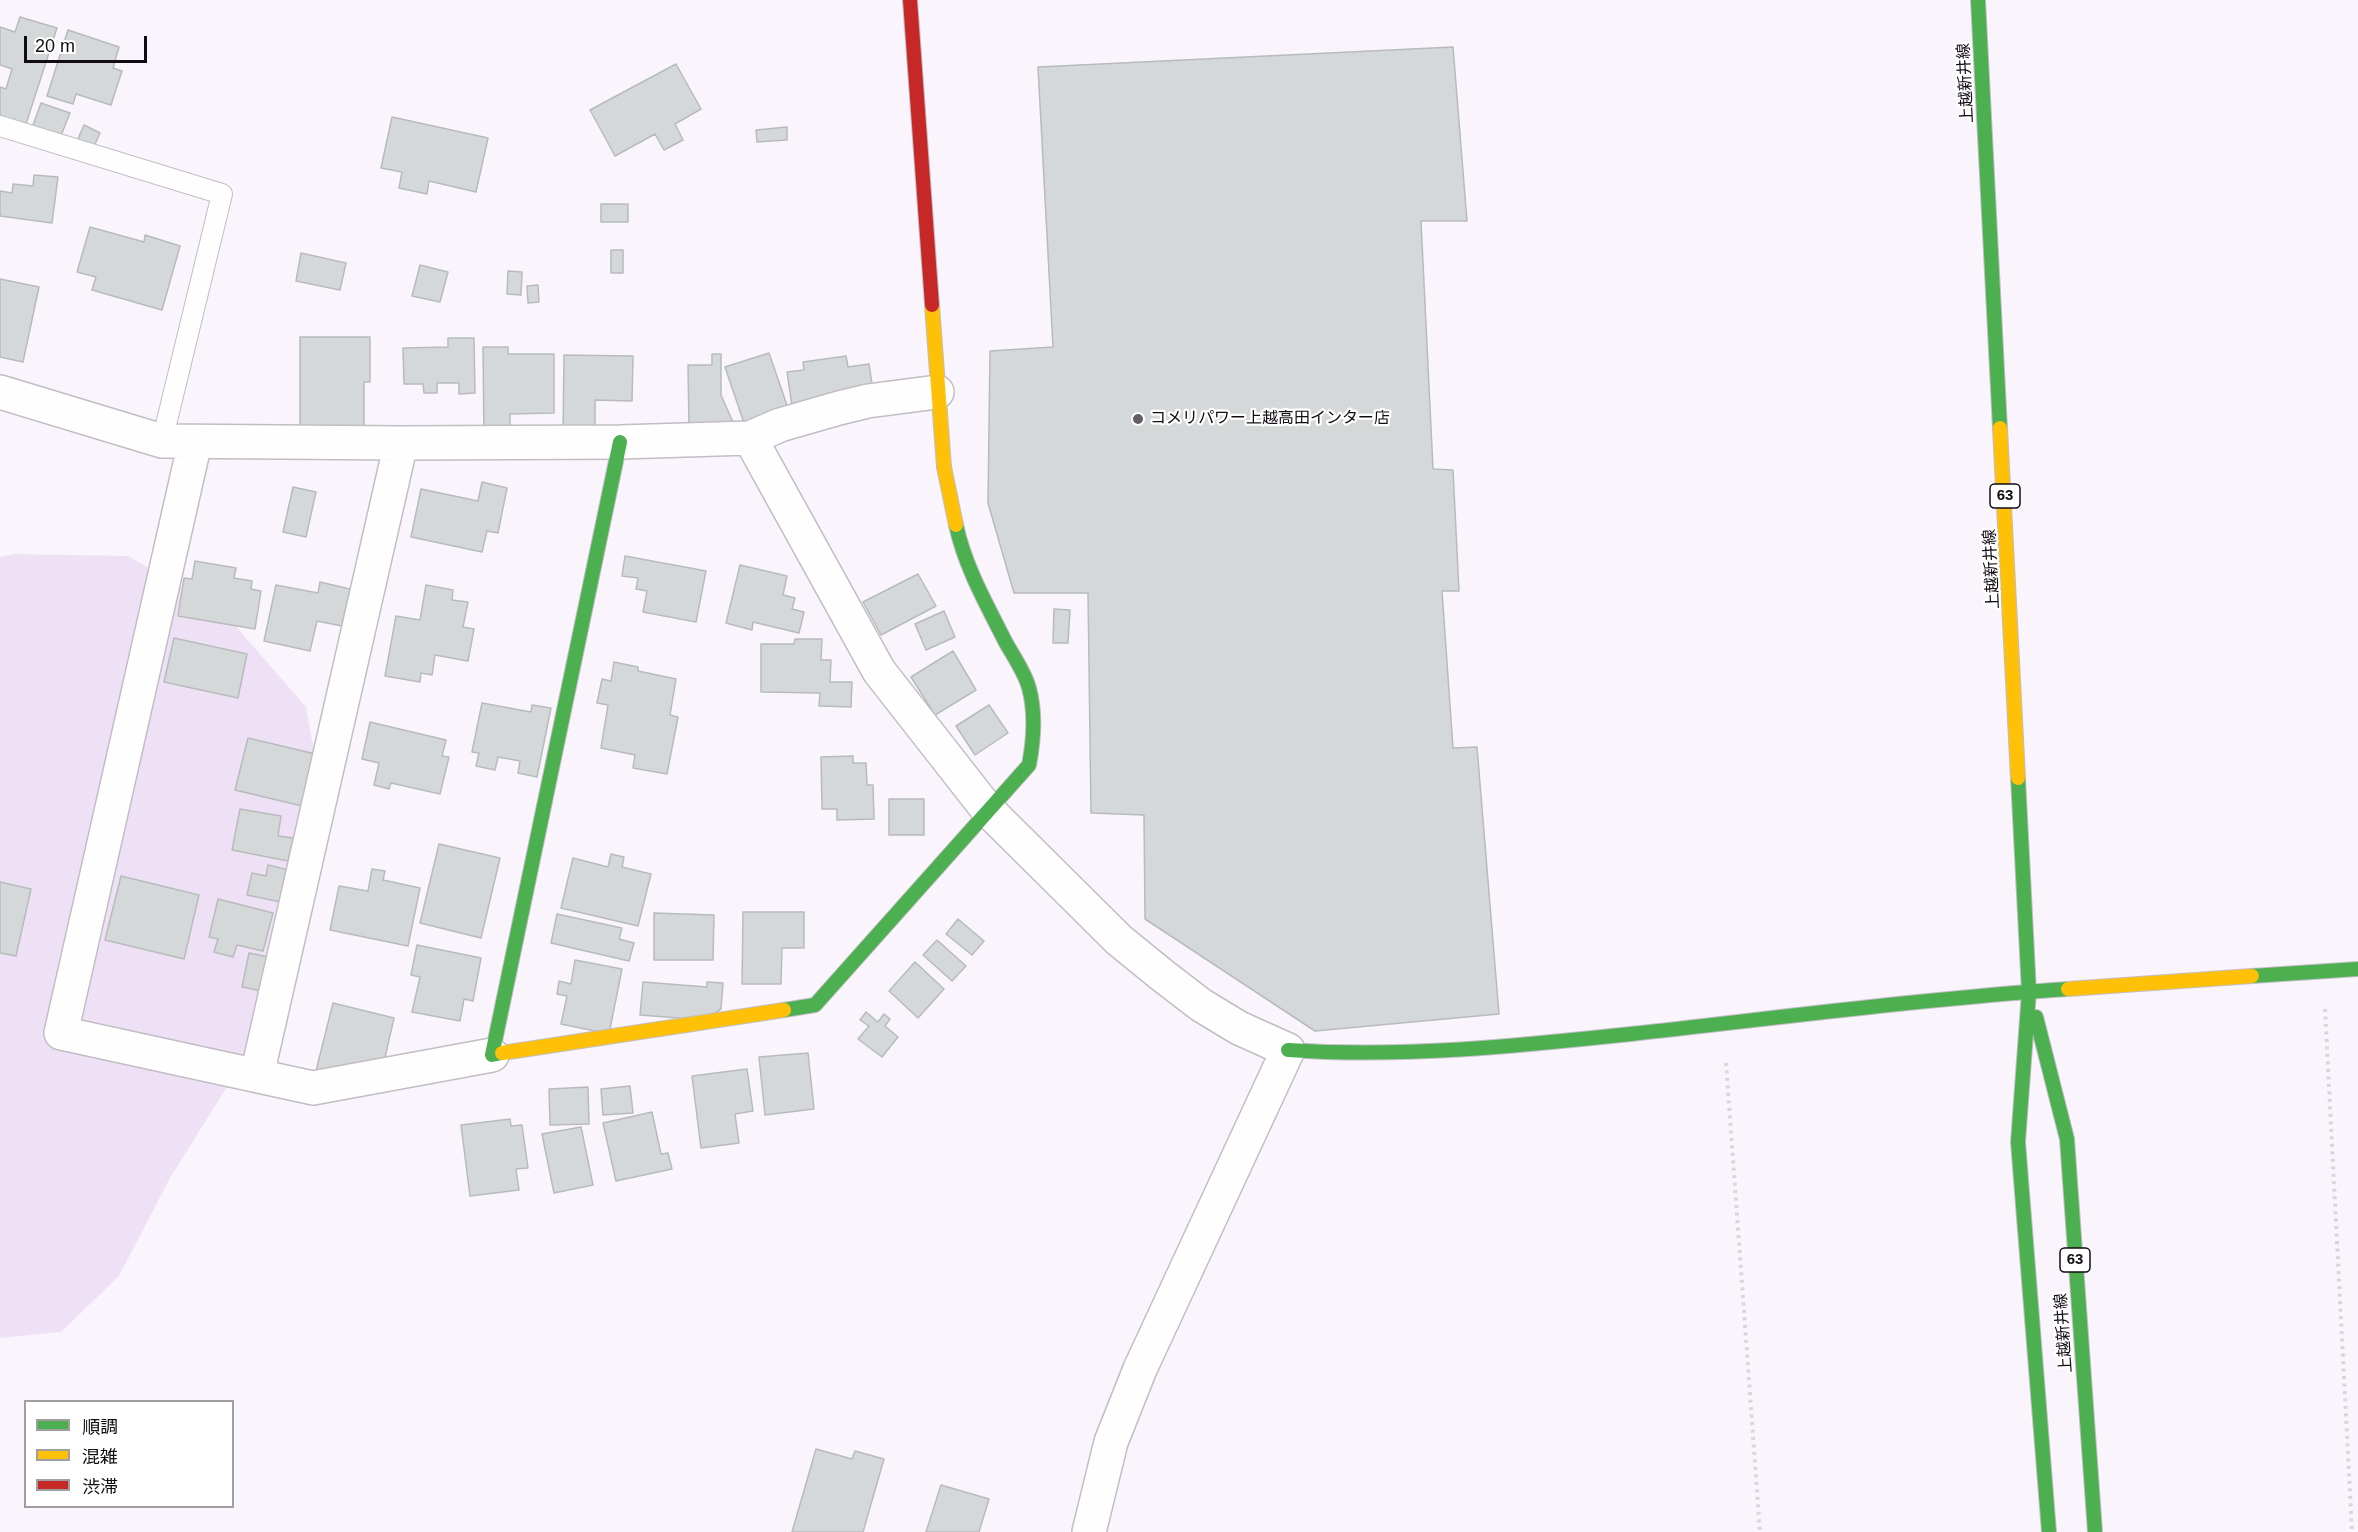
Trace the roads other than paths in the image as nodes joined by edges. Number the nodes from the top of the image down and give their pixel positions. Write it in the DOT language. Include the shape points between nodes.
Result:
graph roads {
  1 [pos="910,0"];
  2 [pos="1978,0"];
  3 [pos="0,126"];
  4 [pos="0,392"];
  5 [pos="937,392"];
  6 [pos="750,438"];
  7 [pos="162,441"];
  8 [pos="195,442"];
  9 [pos="620,442"];
  10 [pos="402,443"];
  11 [pos="987,809"];
  12 [pos="2358,969"];
  13 [pos="2029,992"];
  14 [pos="1288,1050"];
  15 [pos="492,1055"];
  16 [pos="257,1075"];
  17 [pos="1089,1532"];
  18 [pos="2049,1532"];
  19 [pos="2095,1532"];
  1 -- 5 [label="street"];
  2 -- 13 [label="street, 上越新井線 / 63"];
  3 -- 7 [label="lane" via="222,194"];
  4 -- 7 [label="street"];
  5 -- 6 [label="street" via="839,408"];
  5 -- 11 [label="street" via="944,467 960,542 975,582 1028,685 1033,708 1034,738 1029,765"];
  6 -- 9 [label="street"];
  6 -- 11 [label="street" via="879,671"];
  7 -- 8 [label="street"];
  8 -- 10 [label="street"];
  8 -- 16 [label="street" via="61,1033"];
  9 -- 10 [label="street"];
  9 -- 15 [label="street"];
  10 -- 16 [label="street"];
  11 -- 14 [label="street" via="1119,940 1169,981 1239,1028"];
  11 -- 15 [label="street" via="815,1005"];
  12 -- 13 [label="street"];
  13 -- 14 [label="street" via="1572,1040 1408,1053"];
  13 -- 18 [label="street, 上越新井線 / 63" via="2018,1142"];
  13 -- 19 [label="street, 上越新井線 / 63" via="2067,1139"];
  14 -- 17 [label="street" via="1140,1370 1111,1442"];
  15 -- 16 [label="street" via="313,1088"];
}
